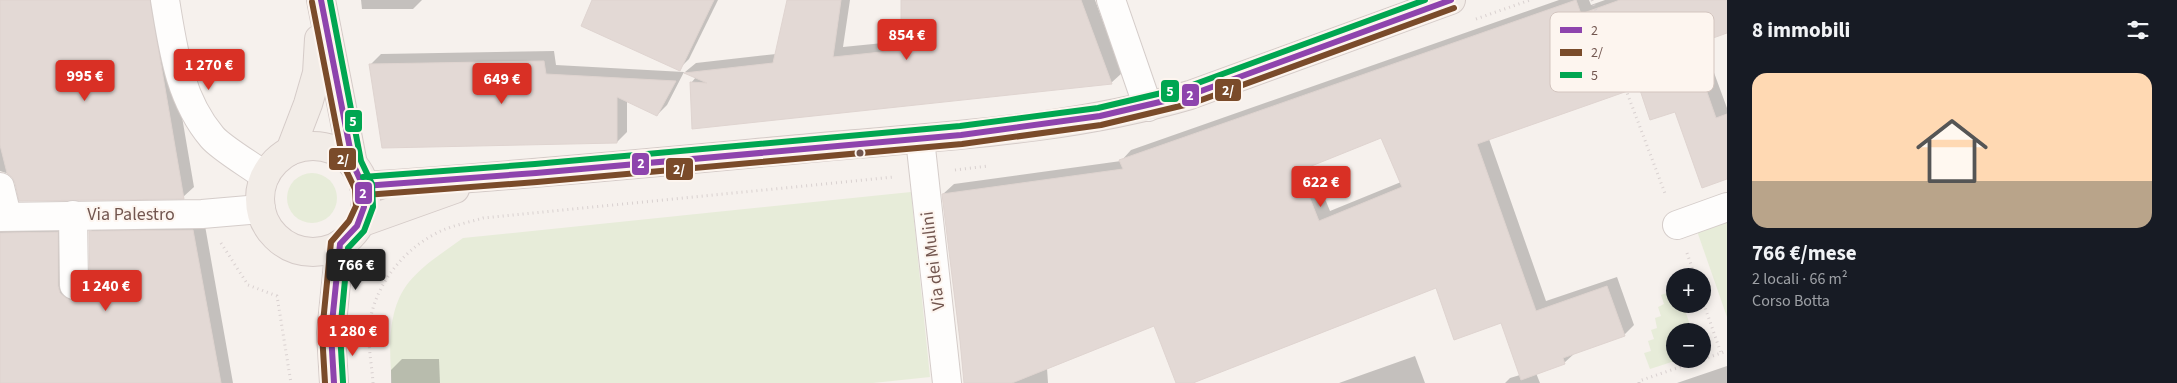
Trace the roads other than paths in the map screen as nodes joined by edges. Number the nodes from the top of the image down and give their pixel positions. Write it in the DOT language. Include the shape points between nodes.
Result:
graph roads {
  1 [pos="165,0"];
  2 [pos="1111,0"];
  3 [pos="1451,0"];
  4 [pos="322,4"];
  5 [pos="1148,107"];
  6 [pos="920,139"];
  7 [pos="290,151"];
  8 [pos="358,175"];
  9 [pos="266,176"];
  10 [pos="485,178"];
  11 [pos="0,186"];
  12 [pos="1727,207"];
  13 [pos="261,209"];
  14 [pos="73,215"];
  15 [pos="3,216"];
  16 [pos="360,223"];
  17 [pos="1677,225"];
  18 [pos="340,244"];
  19 [pos="74,285"];
  20 [pos="334,383"];
  21 [pos="947,383"];
  1 -- 9 [label="street" via="181,84 195,111 213,138"];
  2 -- 5 [label="street"];
  3 -- 5 [label="main road" via="1190,95"];
  4 -- 7 [label="main road" via="317,73"];
  4 -- 8 [label="main road"];
  5 -- 6 [label="main road" via="1095,118"];
  6 -- 10 [label="main road"];
  6 -- 21 [label="street, Via dei Mulini"];
  7 -- 8 [label="main road" via="306,146 324,147 341,154"];
  7 -- 9 [label="main road" via="279,158"];
  8 -- 10 [label="main road"];
  8 -- 16 [label="main road" via="365,205"];
  9 -- 13 [label="main road" via="260,194"];
  10 -- 16 [label="main road"];
  11 -- 15 [label="street"];
  12 -- 17 [label="street"];
  13 -- 14 [label="street, Via Palestro" via="202,214"];
  13 -- 18 [label="main road" via="272,232 297,249 317,251"];
  14 -- 15 [label="street, Via Palestro"];
  14 -- 19 [label="street"];
  16 -- 18 [label="main road"];
  18 -- 20 [label="main road" via="330,333"];
}
